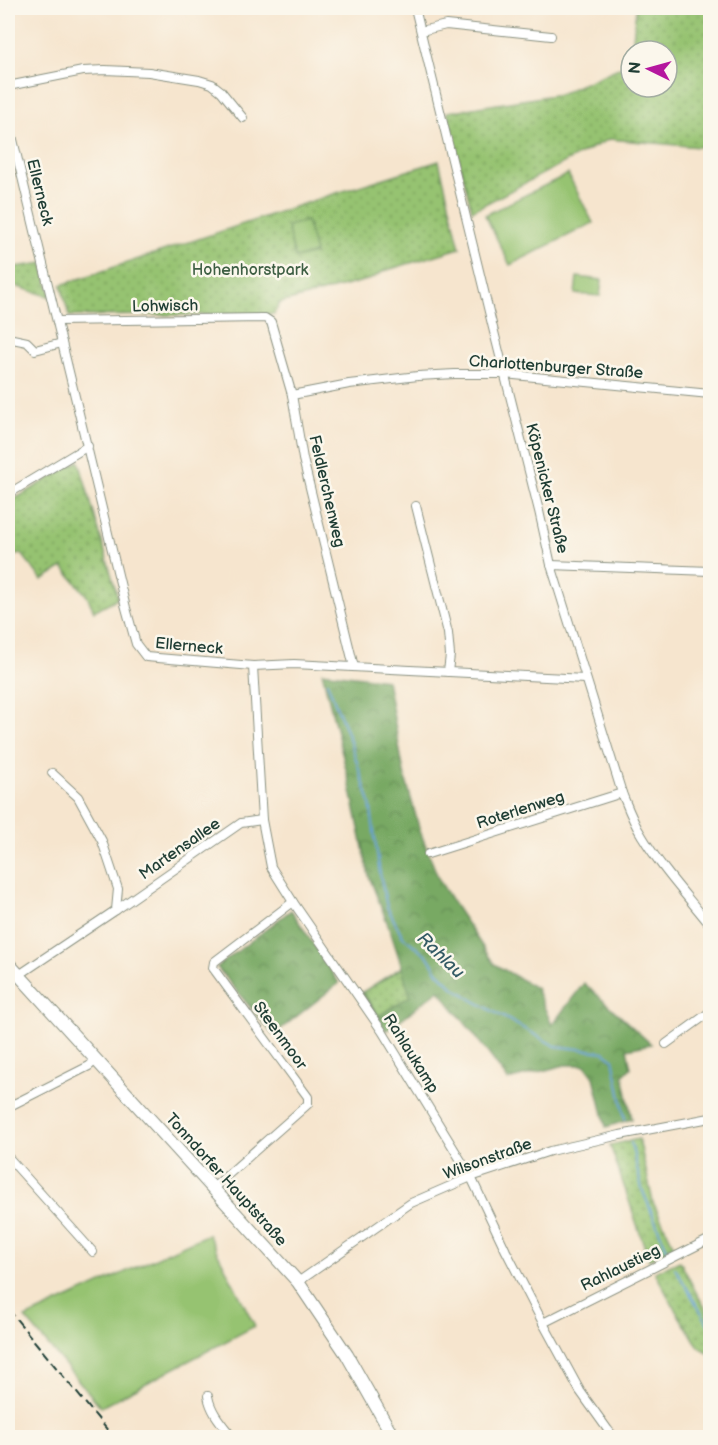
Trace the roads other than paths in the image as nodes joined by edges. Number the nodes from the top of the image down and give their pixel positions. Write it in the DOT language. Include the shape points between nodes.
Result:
graph roads {
  1 [pos="415,8"];
  2 [pos="421,31"];
  3 [pos="551,36"];
  4 [pos="8,86"];
  5 [pos="243,118"];
  6 [pos="8,119"];
  7 [pos="12,153"];
  8 [pos="57,321"];
  9 [pos="272,322"];
  10 [pos="8,338"];
  11 [pos="62,343"];
  12 [pos="504,374"];
  13 [pos="711,394"];
  14 [pos="292,395"];
  15 [pos="88,446"];
  16 [pos="8,494"];
  17 [pos="416,506"];
  18 [pos="551,565"];
  19 [pos="711,571"];
  20 [pos="254,666"];
  21 [pos="354,667"];
  22 [pos="448,672"];
  23 [pos="585,679"];
  24 [pos="52,773"];
  25 [pos="622,793"];
  26 [pos="262,820"];
  27 [pos="428,854"];
  28 [pos="293,902"];
  29 [pos="116,910"];
  30 [pos="711,925"];
  31 [pos="8,963"];
  32 [pos="19,975"];
  33 [pos="711,1012"];
  34 [pos="666,1044"];
  35 [pos="96,1060"];
  36 [pos="8,1107"];
  37 [pos="711,1118"];
  38 [pos="8,1157"];
  39 [pos="471,1177"];
  40 [pos="213,1188"];
  41 [pos="711,1239"];
  42 [pos="93,1252"];
  43 [pos="298,1282"];
  44 [pos="543,1323"];
  45 [pos="208,1396"];
  46 [pos="233,1437"];
  47 [pos="394,1437"];
  48 [pos="615,1437"];
  1 -- 2 [label="street, Köpenicker Straße"];
  2 -- 3 [label="street" via="446,25"];
  2 -- 12 [label="street, Köpenicker Straße"];
  4 -- 5 [label="street" via="83,71 149,72 212,84"];
  6 -- 7 [label="street, Ellerneck"];
  7 -- 8 [label="street, Ellerneck"];
  8 -- 9 [label="street, Lohwisch" via="265,318"];
  8 -- 11 [label="street, Ellerneck"];
  9 -- 14 [label="street, Feldlerchenweg"];
  10 -- 11 [label="street" via="27,342 35,350"];
  11 -- 15 [label="street, Ellerneck"];
  12 -- 13 [label="street, Charlottenburger Straße"];
  12 -- 14 [label="street, Charlottenburger Straße" via="418,376"];
  12 -- 18 [label="street, Köpenicker Straße"];
  14 -- 21 [label="street, Feldlerchenweg" via="303,459"];
  15 -- 16 [label="street"];
  15 -- 20 [label="street, Ellerneck" via="136,644 146,657"];
  17 -- 22 [label="street" via="448,633"];
  18 -- 19 [label="street"];
  18 -- 23 [label="street, Köpenicker Straße"];
  20 -- 21 [label="street, Ellerneck"];
  20 -- 26 [label="street, Rahlaukamp"];
  21 -- 22 [label="street, Ellerneck"];
  22 -- 23 [label="street, Ellerneck"];
  23 -- 25 [label="street, Köpenicker Straße"];
  24 -- 29 [label="street, Martensallee" via="78,797 102,841 118,890"];
  25 -- 27 [label="street, Roterlenweg"];
  25 -- 30 [label="street, Köpenicker Straße" via="643,838"];
  26 -- 28 [label="street, Rahlaukamp" via="271,867"];
  26 -- 29 [label="street, Martensallee" via="241,823"];
  28 -- 39 [label="street, Rahlaukamp" via="382,1031"];
  28 -- 40 [label="street, Steenmoor" via="214,962 213,968 309,1097 308,1104"];
  29 -- 32 [label="street, Martensallee"];
  31 -- 32 [label="main road, Tonndorfer Hauptstraße"];
  32 -- 35 [label="main road, Tonndorfer Hauptstraße"];
  33 -- 34 [label="street"];
  35 -- 36 [label="street"];
  35 -- 40 [label="main road, Tonndorfer Hauptstraße"];
  37 -- 39 [label="street, Wilsonstraße" via="550,1151"];
  38 -- 42 [label="street"];
  39 -- 43 [label="street, Wilsonstraße" via="411,1203"];
  39 -- 44 [label="street, Rahlaukamp"];
  40 -- 43 [label="main road, Tonndorfer Hauptstraße"];
  41 -- 44 [label="street, Rahlaustieg"];
  43 -- 47 [label="main road, Tonndorfer Hauptstraße" via="347,1355"];
  44 -- 48 [label="street, Rahlaukamp" via="580,1391"];
  45 -- 46 [label="street" via="215,1416"];
}
